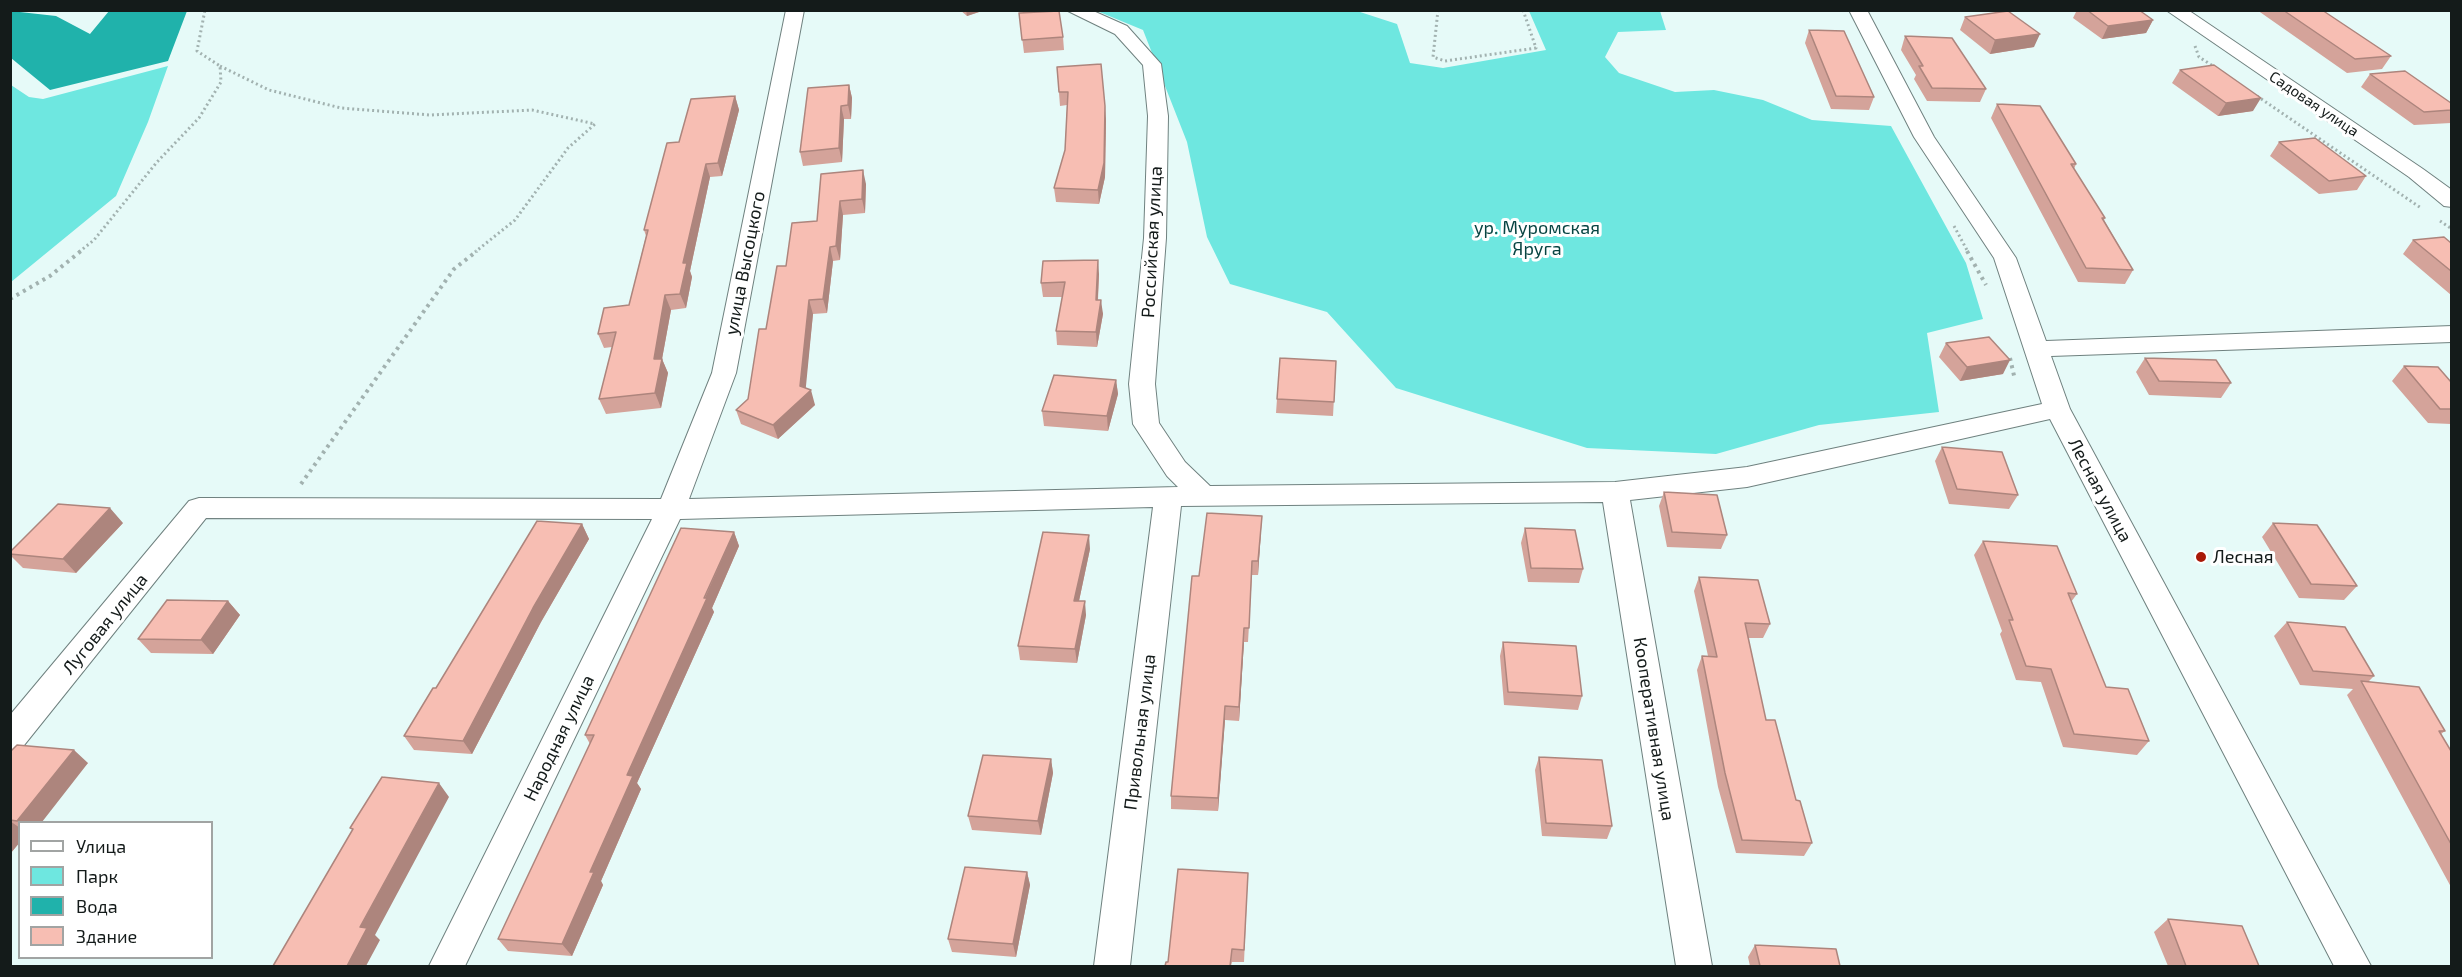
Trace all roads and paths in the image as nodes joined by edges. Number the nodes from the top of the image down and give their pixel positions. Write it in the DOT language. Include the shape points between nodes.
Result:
graph roads {
  1 [pos="205,10"];
  2 [pos="795,10"];
  3 [pos="1075,10"];
  4 [pos="1438,10"];
  5 [pos="1523,10"];
  6 [pos="1858,10"];
  7 [pos="2175,10"];
  8 [pos="2193,40"];
  9 [pos="220,66"];
  10 [pos="2218,70"];
  11 [pos="2247,90"];
  12 [pos="2451,201"];
  13 [pos="2422,209"];
  14 [pos="2432,216"];
  15 [pos="2451,229"];
  16 [pos="10,299"];
  17 [pos="2451,334"];
  18 [pos="2038,349"];
  19 [pos="2057,409"];
  20 [pos="1615,492"];
  21 [pos="1203,496"];
  22 [pos="1168,498"];
  23 [pos="284,509"];
  24 [pos="671,509"];
  25 [pos="10,739"];
  26 [pos="447,966"];
  27 [pos="1112,966"];
  28 [pos="1694,966"];
  29 [pos="2353,966"];
  1 -- 9 [label="path" via="197,51"];
  2 -- 24 [label="street, улица Высоцкого" via="724,373"];
  3 -- 21 [label="street, Российская улица" via="1121,30 1152,64 1158,127 1155,238 1142,384 1146,423 1176,469"];
  4 -- 5 [label="path" via="1433,57 1445,61 1536,48"];
  6 -- 18 [label="street, Лесная улица" via="1924,137 2005,258"];
  7 -- 12 [label="street, Садовая улица" via="2416,173"];
  8 -- 10 [label="path" via="2199,57"];
  9 -- 16 [label="path" via="221,82 199,118 157,162 94,240 50,276"];
  9 -- 23 [label="path" via="269,90 341,108 430,115 532,110 595,124 568,148 515,220 454,269"];
  11 -- 13 [label="path"];
  14 -- 15 [label="path"];
  17 -- 18 [label="street"];
  18 -- 19 [label="street, Лесная улица"];
  19 -- 20 [label="street" via="1747,477"];
  19 -- 29 [label="street, Лесная улица"];
  20 -- 21 [label="street"];
  20 -- 28 [label="street, Кооперативная улица"];
  21 -- 22 [label="street"];
  22 -- 24 [label="street"];
  22 -- 27 [label="street, Привольная улица"];
  23 -- 24 [label="street"];
  23 -- 25 [label="street, Луговая улица" via="199,508"];
  24 -- 26 [label="street, Народная улица"];
}
